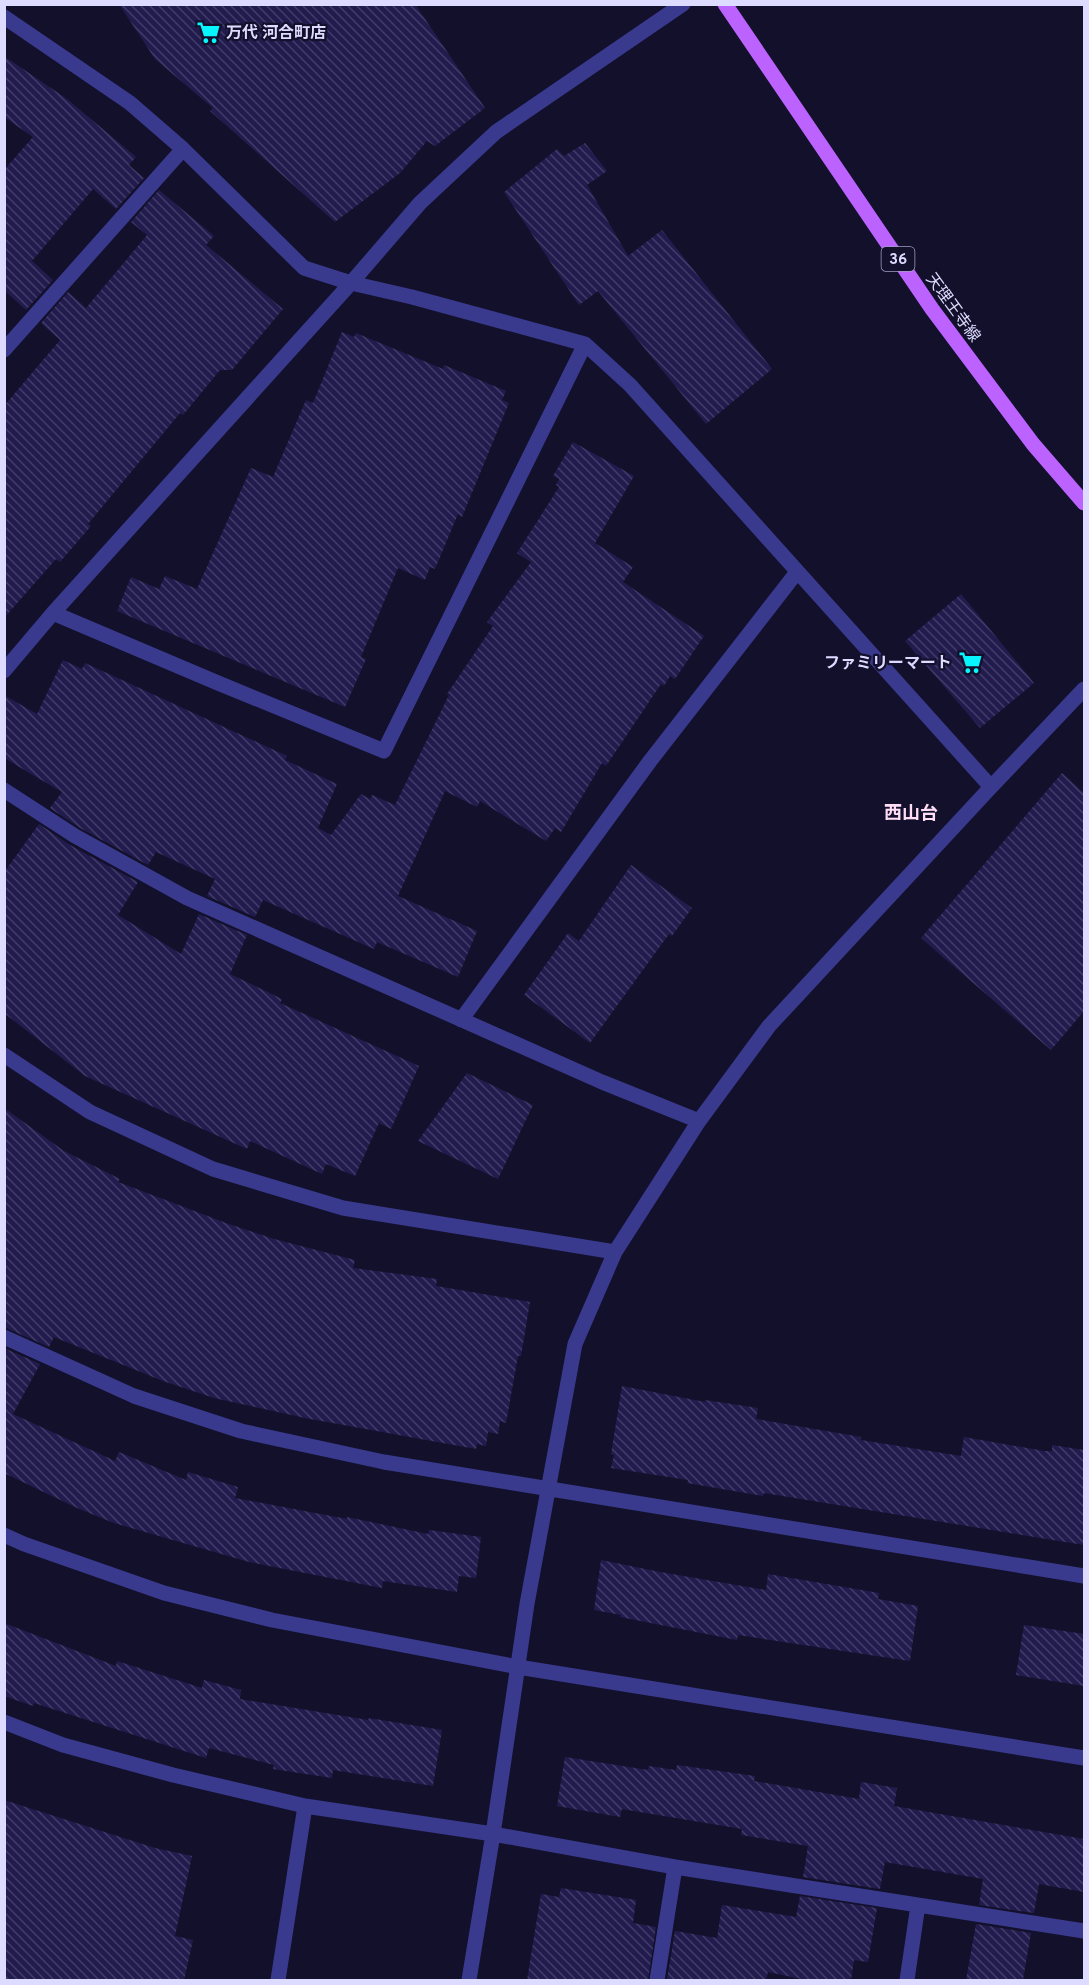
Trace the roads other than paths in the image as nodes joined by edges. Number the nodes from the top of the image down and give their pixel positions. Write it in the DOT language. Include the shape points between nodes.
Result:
graph roads {
  1 [pos="683,4"];
  2 [pos="725,4"];
  3 [pos="4,17"];
  4 [pos="183,149"];
  5 [pos="351,283"];
  6 [pos="585,344"];
  7 [pos="4,350"];
  8 [pos="1084,503"];
  9 [pos="797,572"];
  10 [pos="53,613"];
  11 [pos="4,671"];
  12 [pos="1084,689"];
  13 [pos="991,787"];
  14 [pos="4,790"];
  15 [pos="461,1020"];
  16 [pos="4,1055"];
  17 [pos="699,1121"];
  18 [pos="615,1252"];
  19 [pos="4,1337"];
  20 [pos="549,1488"];
  21 [pos="4,1535"];
  22 [pos="1084,1576"];
  23 [pos="518,1667"];
  24 [pos="4,1722"];
  25 [pos="1084,1758"];
  26 [pos="305,1806"];
  27 [pos="494,1834"];
  28 [pos="675,1868"];
  29 [pos="918,1905"];
  30 [pos="1084,1931"];
  31 [pos="278,1980"];
  32 [pos="469,1980"];
  33 [pos="657,1980"];
  34 [pos="907,1980"];
  1 -- 5 [label="street" via="496,132 420,203"];
  2 -- 8 [label="main road, 天理王寺線 / 36" via="932,309 1033,444"];
  3 -- 4 [label="street" via="130,103"];
  4 -- 5 [label="street" via="304,268"];
  4 -- 7 [label="street"];
  5 -- 6 [label="street"];
  5 -- 10 [label="street"];
  6 -- 9 [label="street" via="630,385"];
  6 -- 10 [label="street" via="384,751"];
  9 -- 13 [label="street"];
  9 -- 15 [label="street" via="650,761"];
  10 -- 11 [label="street"];
  12 -- 13 [label="street"];
  13 -- 17 [label="street" via="769,1026"];
  14 -- 15 [label="street" via="75,836 187,898"];
  15 -- 17 [label="street"];
  16 -- 18 [label="street" via="90,1112 213,1169 342,1208"];
  17 -- 18 [label="street"];
  18 -- 20 [label="street" via="575,1344"];
  19 -- 20 [label="street" via="134,1396 241,1431 384,1462"];
  20 -- 22 [label="street"];
  20 -- 23 [label="street"];
  21 -- 23 [label="street" via="174,1596 272,1620"];
  23 -- 25 [label="street"];
  23 -- 27 [label="street"];
  24 -- 26 [label="street" via="63,1745"];
  26 -- 27 [label="street"];
  26 -- 31 [label="street"];
  27 -- 28 [label="street"];
  27 -- 32 [label="street"];
  28 -- 29 [label="street"];
  28 -- 33 [label="street"];
  29 -- 30 [label="street"];
  29 -- 34 [label="street"];
}
